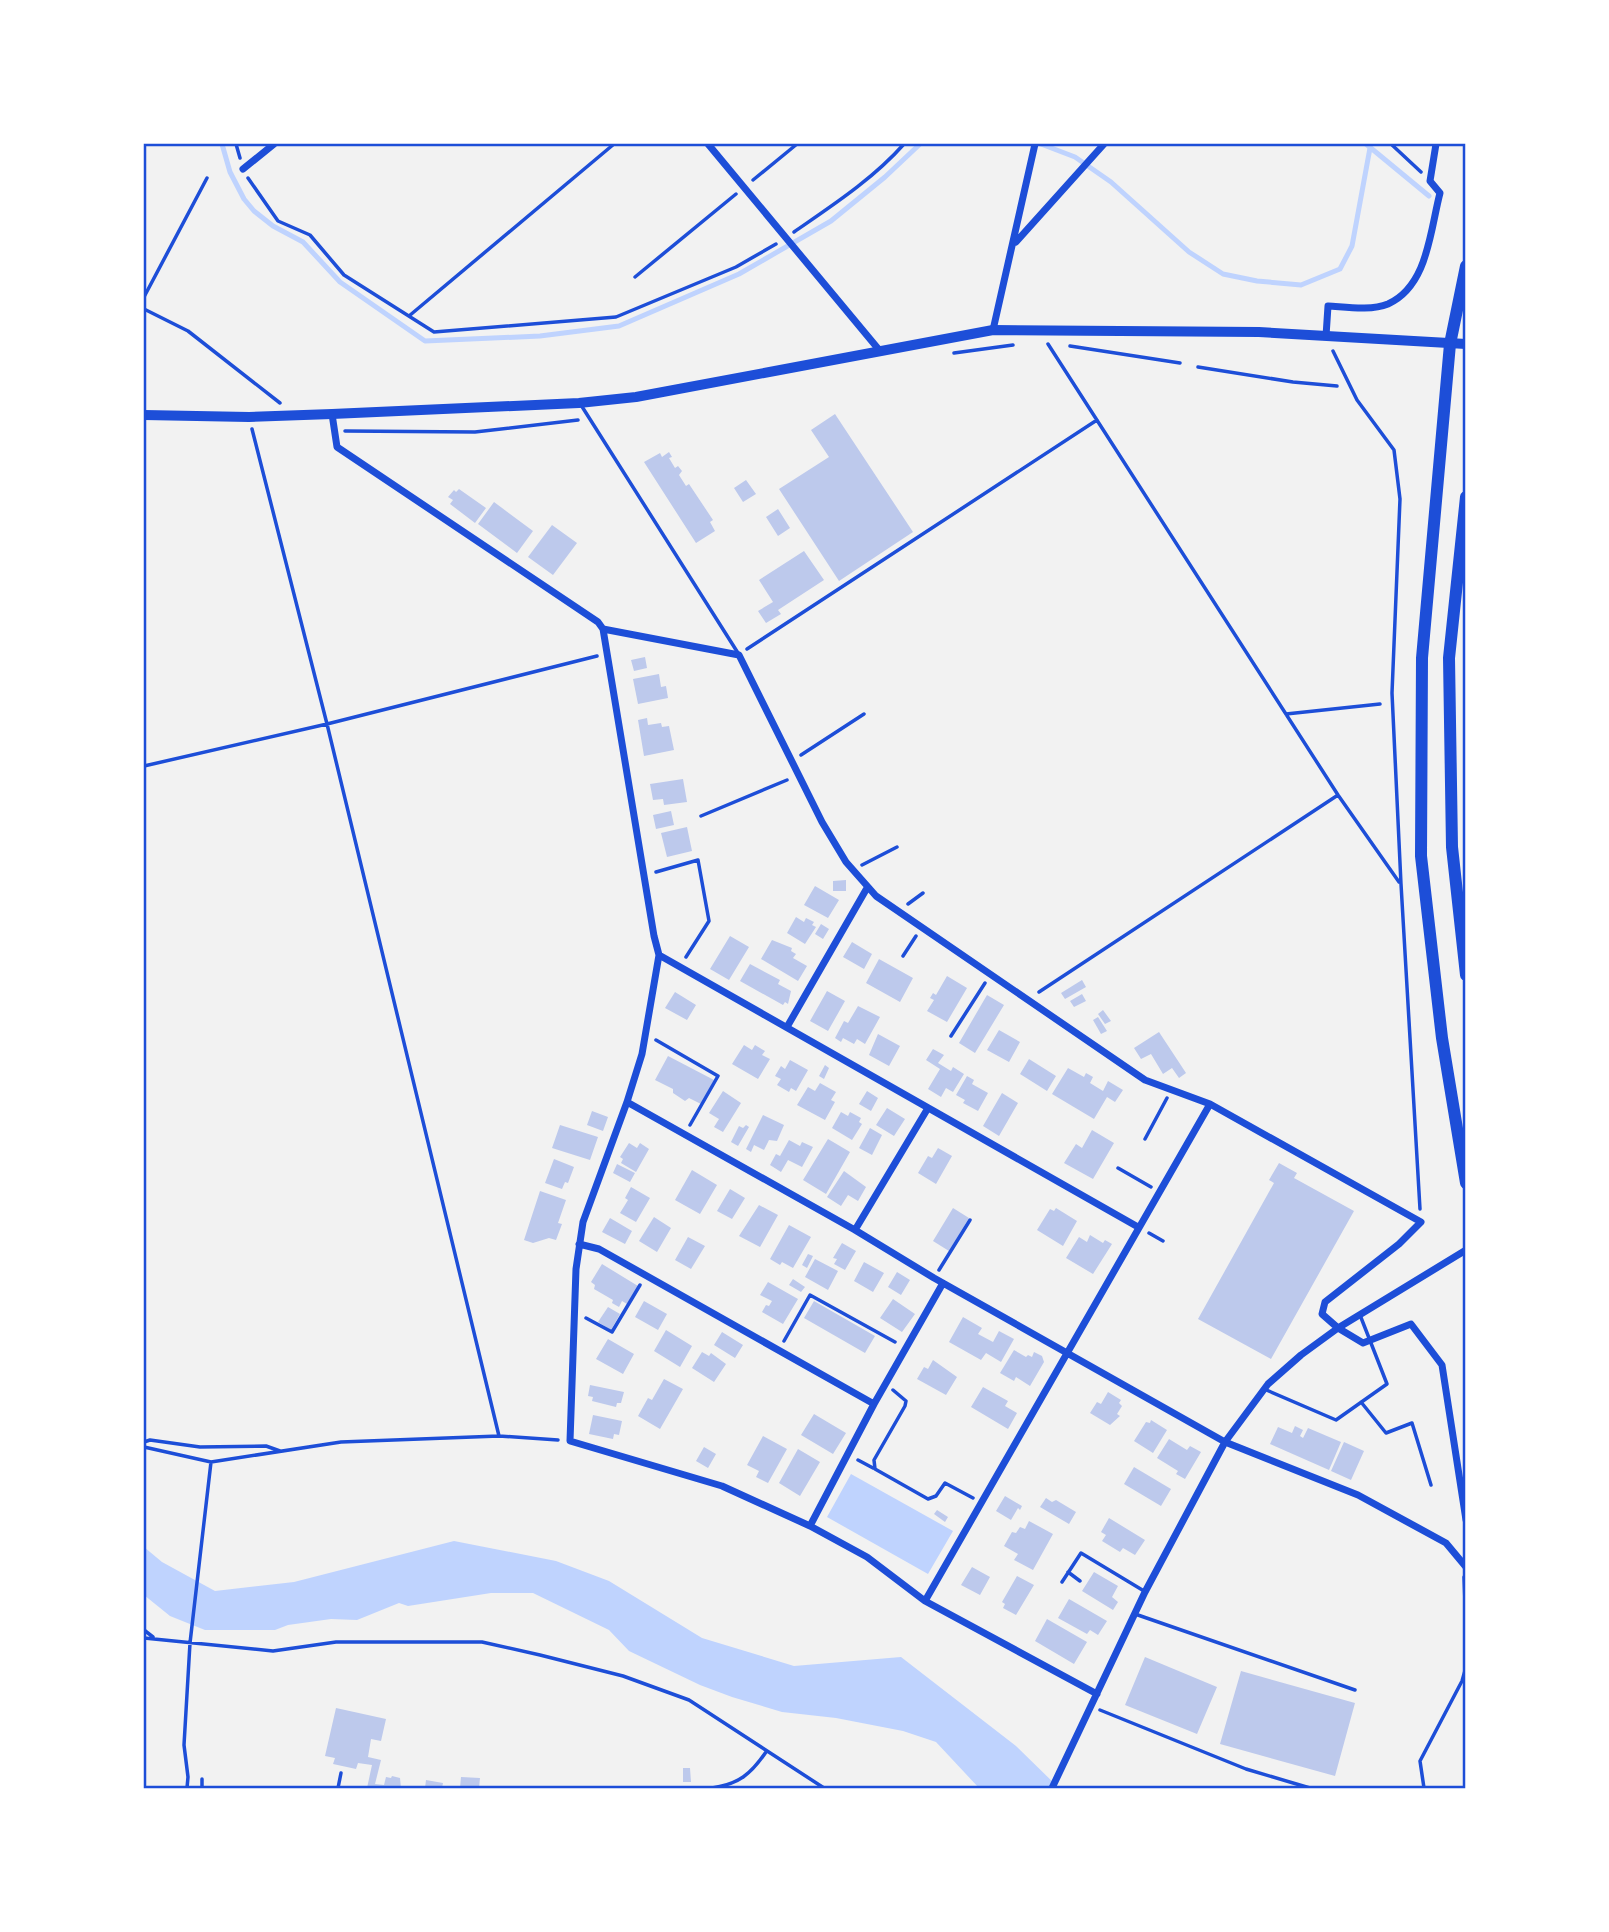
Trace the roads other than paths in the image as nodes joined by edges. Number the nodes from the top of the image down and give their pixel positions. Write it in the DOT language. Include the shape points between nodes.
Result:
graph roads {
  1 [pos="274,144"];
  2 [pos="708,144"];
  3 [pos="1035,144"];
  4 [pos="1104,144"];
  5 [pos="1436,144"];
  6 [pos="243,169"];
  7 [pos="1014,244"];
  8 [pos="1465,266"];
  9 [pos="993,330"];
  10 [pos="1326,336"];
  11 [pos="1450,344"];
  12 [pos="1465,344"];
  13 [pos="880,351"];
  14 [pos="579,403"];
  15 [pos="332,414"];
  16 [pos="144,415"];
  17 [pos="1465,496"];
  18 [pos="603,629"];
  19 [pos="740,655"];
  20 [pos="867,888"];
  21 [pos="659,955"];
  22 [pos="1465,975"];
  23 [pos="787,1027"];
  24 [pos="627,1102"];
  25 [pos="1210,1104"];
  26 [pos="928,1108"];
  27 [pos="1465,1184"];
  28 [pos="1138,1227"];
  29 [pos="855,1230"];
  30 [pos="579,1244"];
  31 [pos="1465,1250"];
  32 [pos="943,1283"];
  33 [pos="1360,1315"];
  34 [pos="1338,1328"];
  35 [pos="1369,1340"];
  36 [pos="1066,1354"];
  37 [pos="1264,1389"];
  38 [pos="1362,1402"];
  39 [pos="874,1404"];
  40 [pos="1225,1442"];
  41 [pos="1431,1485"];
  42 [pos="1465,1520"];
  43 [pos="810,1526"];
  44 [pos="1465,1568"];
  45 [pos="1068,1572"];
  46 [pos="1080,1581"];
  47 [pos="1062,1582"];
  48 [pos="1146,1592"];
  49 [pos="925,1601"];
  50 [pos="1135,1614"];
  51 [pos="1355,1690"];
  52 [pos="1097,1694"];
  53 [pos="1052,1788"];
  1 -- 6 [label="street"];
  2 -- 13 [label="street"];
  3 -- 7 [label="street"];
  4 -- 7 [label="street"];
  5 -- 10 [label="street" via="1430,181 1440,194 1420,273 1406,292 1387,304 1328,306"];
  7 -- 9 [label="street"];
  8 -- 11 [label="highway"];
  9 -- 10 [label="main road"];
  9 -- 13 [label="main road"];
  10 -- 11 [label="main road"];
  11 -- 12 [label="main road"];
  11 -- 27 [label="highway" via="1422,658 1421,856"];
  13 -- 14 [label="main road" via="636,397"];
  14 -- 15 [label="main road"];
  14 -- 19 [label="lane"];
  15 -- 16 [label="main road"];
  15 -- 18 [label="street" via="337,447"];
  17 -- 22 [label="highway" via="1449,658 1452,847"];
  18 -- 19 [label="street"];
  18 -- 21 [label="street"];
  19 -- 20 [label="street" via="822,822"];
  20 -- 23 [label="street"];
  20 -- 25 [label="street" via="1145,1080"];
  21 -- 23 [label="street"];
  21 -- 24 [label="street" via="642,1054"];
  23 -- 26 [label="street"];
  24 -- 29 [label="street"];
  24 -- 30 [label="street"];
  25 -- 28 [label="street"];
  25 -- 34 [label="street" via="1421,1222 1325,1302 1322,1314"];
  26 -- 28 [label="street"];
  26 -- 29 [label="street"];
  28 -- 36 [label="street"];
  29 -- 32 [label="street"];
  30 -- 39 [label="street" via="599,1249"];
  30 -- 43 [label="street" via="570,1441 722,1486"];
  31 -- 33 [label="street"];
  32 -- 36 [label="street"];
  32 -- 39 [label="street"];
  33 -- 34 [label="street"];
  33 -- 35 [label="lane"];
  34 -- 35 [label="street" via="1363,1343"];
  34 -- 37 [label="street"];
  35 -- 38 [label="lane" via="1387,1384"];
  35 -- 42 [label="street" via="1412,1324 1442,1364"];
  36 -- 40 [label="street"];
  36 -- 49 [label="street"];
  37 -- 38 [label="lane" via="1336,1420"];
  37 -- 40 [label="street"];
  38 -- 41 [label="lane" via="1386,1433 1412,1423"];
  39 -- 43 [label="street"];
  40 -- 44 [label="street" via="1358,1495 1446,1543"];
  40 -- 48 [label="street"];
  43 -- 49 [label="street" via="867,1556"];
  45 -- 46 [label="lane"];
  45 -- 47 [label="lane"];
  45 -- 48 [label="lane" via="1081,1553"];
  48 -- 50 [label="street"];
  49 -- 52 [label="street"];
  50 -- 51 [label="lane"];
  50 -- 52 [label="street"];
  52 -- 53 [label="street"];
}
